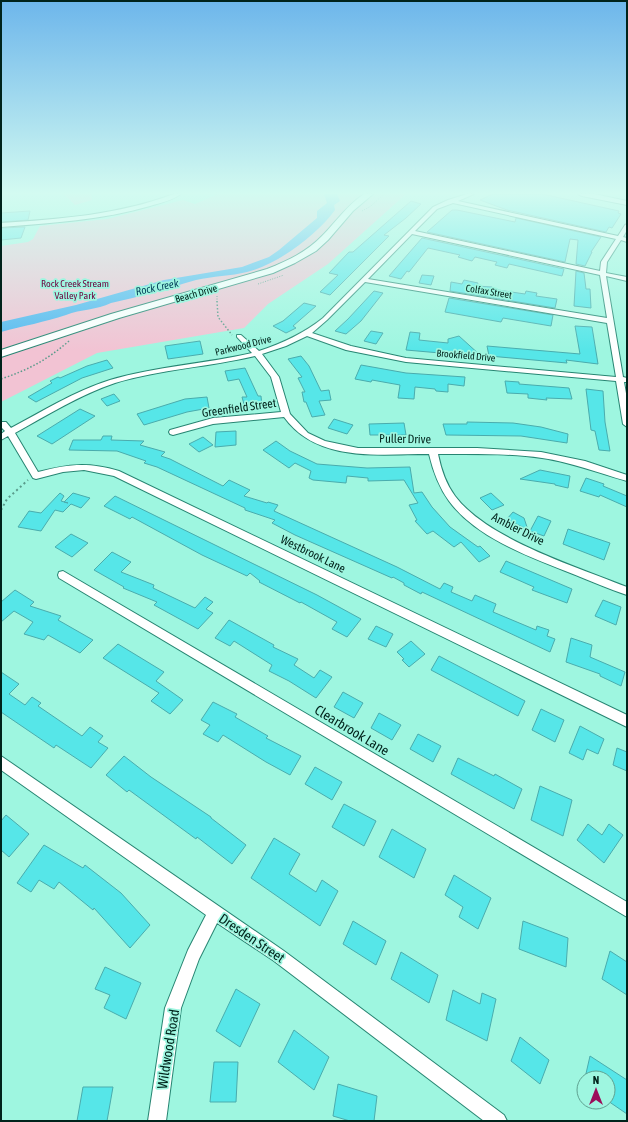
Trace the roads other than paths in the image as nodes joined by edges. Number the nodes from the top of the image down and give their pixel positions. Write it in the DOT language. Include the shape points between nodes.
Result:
graph roads {
  1 [pos="316,246"];
  2 [pos="397,246"];
  3 [pos="477,246"];
  4 [pos="614,246"];
  5 [pos="603,274"];
  6 [pos="627,279"];
  7 [pos="364,280"];
  8 [pos="610,321"];
  9 [pos="307,334"];
  10 [pos="237,336"];
  11 [pos="1,354"];
  12 [pos="257,354"];
  13 [pos="624,380"];
  14 [pos="286,414"];
  15 [pos="2,424"];
  16 [pos="627,424"];
  17 [pos="173,432"];
  18 [pos="6,435"];
  19 [pos="433,452"];
  20 [pos="627,478"];
  21 [pos="63,575"];
  22 [pos="627,591"];
  23 [pos="627,721"];
  24 [pos="1,762"];
  25 [pos="627,910"];
  26 [pos="215,913"];
  27 [pos="158,1121"];
  28 [pos="498,1121"];
  1 -- 11 [label="street, Beach Drive" via="286,264 256,276 65,331"];
  2 -- 7 [label="street, Parkwood Drive"];
  3 -- 5 [label="street"];
  4 -- 5 [label="street" via="604,262"];
  5 -- 6 [label="street"];
  5 -- 8 [label="street"];
  7 -- 8 [label="street, Colfax Street"];
  7 -- 9 [label="street, Parkwood Drive"];
  8 -- 13 [label="street"];
  9 -- 12 [label="street, Parkwood Drive"];
  9 -- 13 [label="street, Brookfield Drive" via="349,348 406,360"];
  10 -- 12 [label="street, Puller Drive"];
  12 -- 14 [label="street, Puller Drive" via="275,377"];
  12 -- 18 [label="street, Parkwood Drive" via="141,374 112,382 89,391"];
  13 -- 16 [label="street"];
  14 -- 17 [label="street, Greenfield Street" via="212,421"];
  14 -- 19 [label="street, Puller Drive" via="300,432 318,443 358,451"];
  15 -- 18 [label="street"];
  18 -- 23 [label="street, Westbrook Lane" via="36,476 84,467 116,473"];
  19 -- 20 [label="street, Puller Drive" via="477,451 541,455 585,464"];
  19 -- 22 [label="street, Ambler Drive" via="438,474 453,500 469,517 530,552"];
  21 -- 25 [label="street, Clearbrook Lane"];
  24 -- 26 [label="street, Dresden Street"];
  26 -- 27 [label="street, Wildwood Road" via="193,955 173,1008"];
  26 -- 28 [label="street, Dresden Street" via="279,956"];
}
